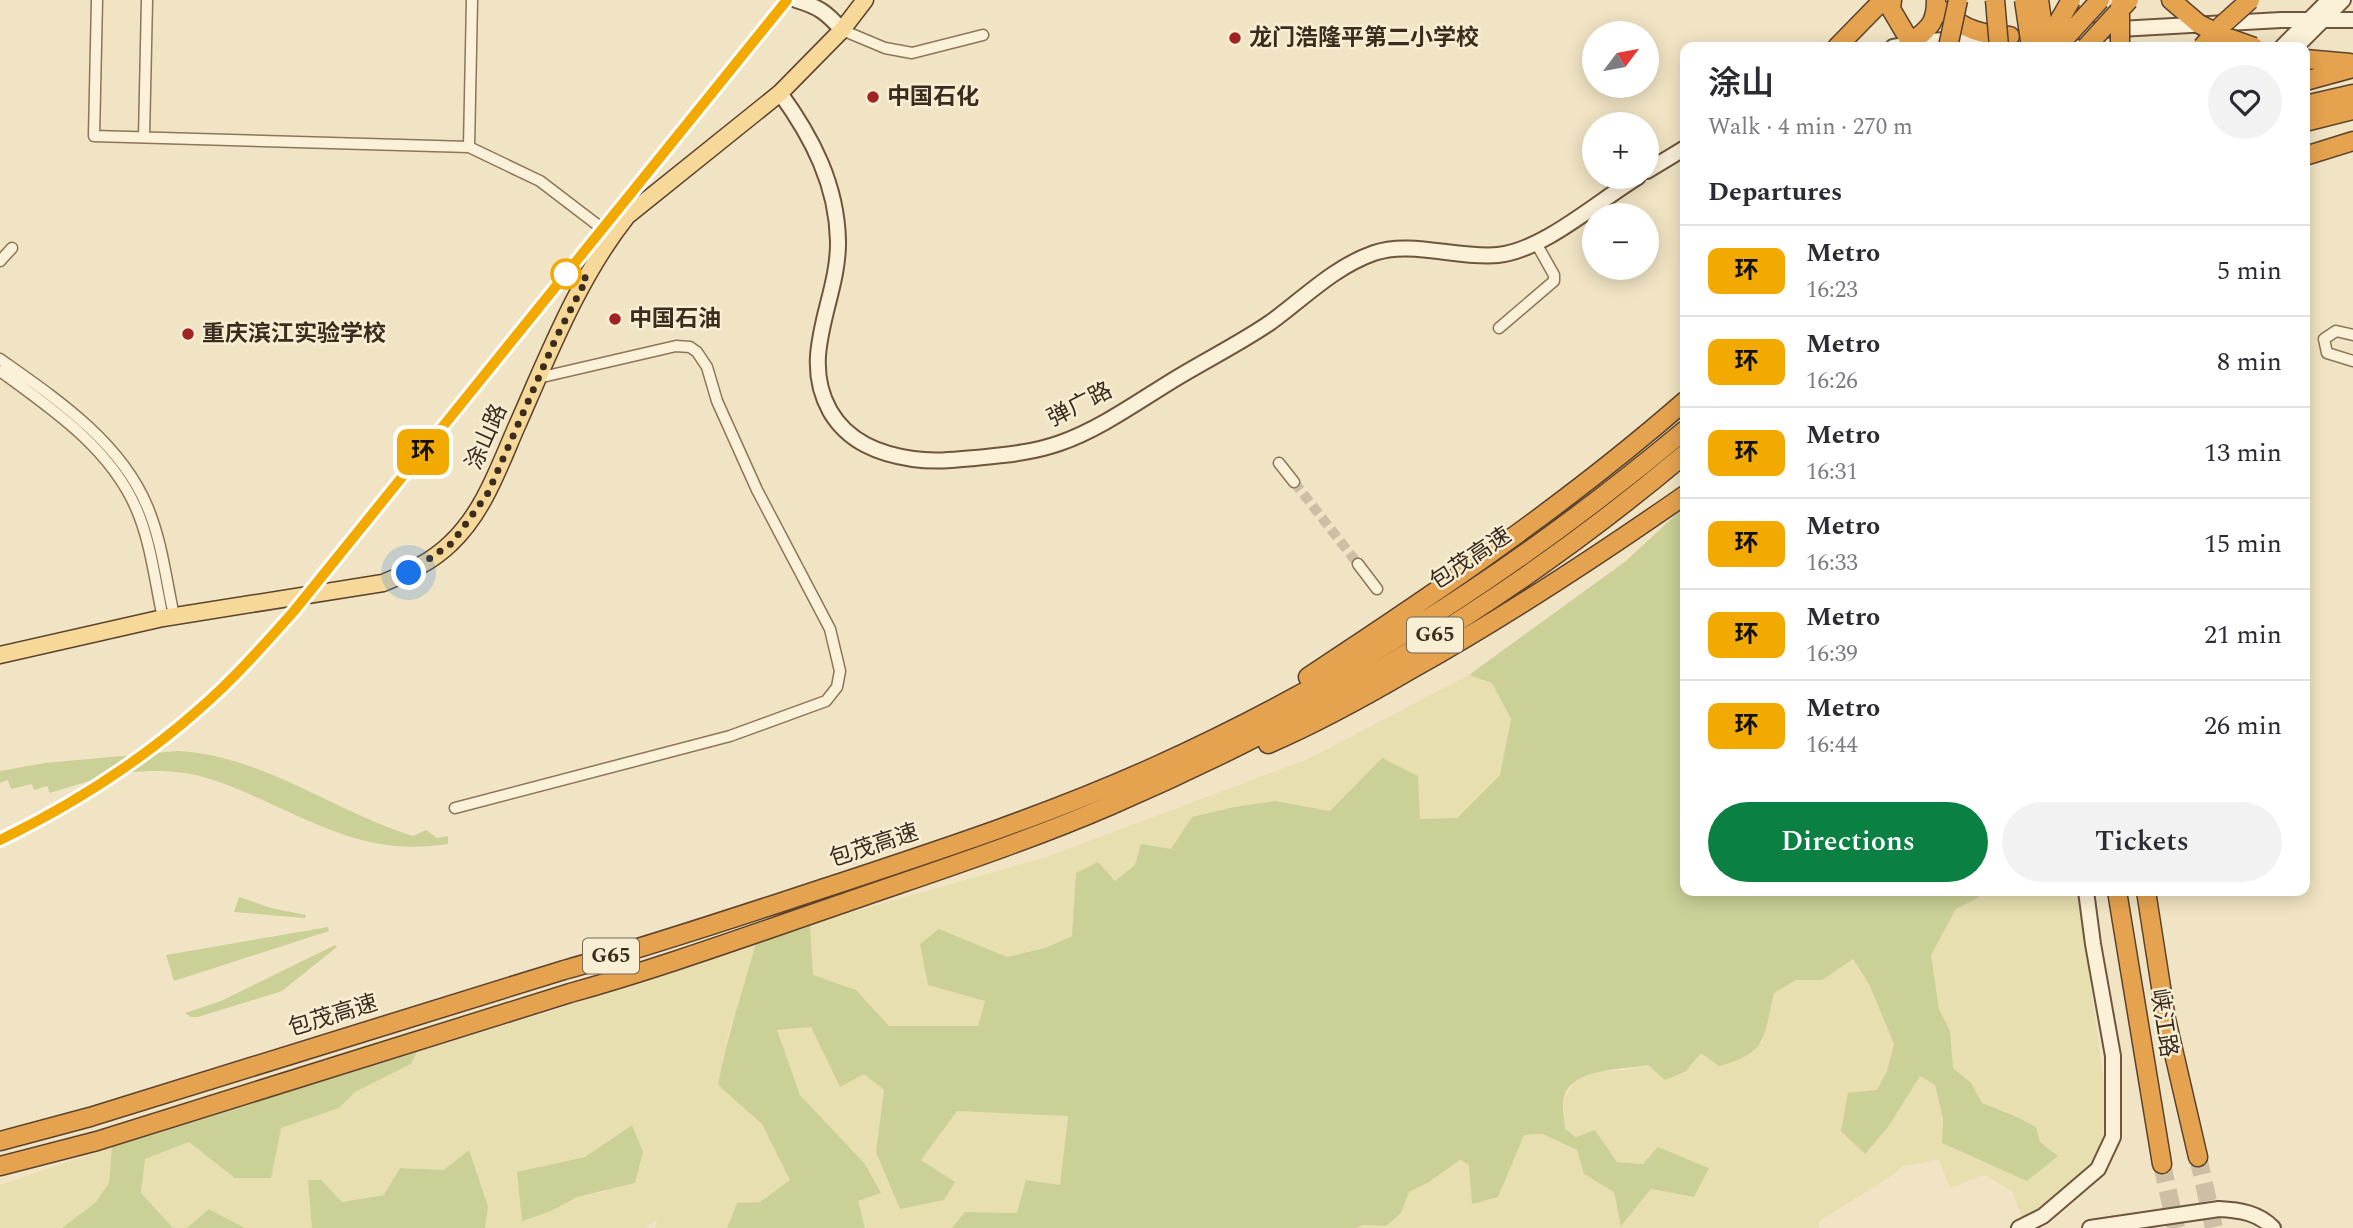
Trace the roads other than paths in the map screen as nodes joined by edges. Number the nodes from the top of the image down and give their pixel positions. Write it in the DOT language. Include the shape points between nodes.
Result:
graph roads {
  1 [pos="97,0"];
  2 [pos="147,0"];
  3 [pos="472,0"];
  4 [pos="796,0"];
  5 [pos="825,0"];
  6 [pos="865,0"];
  7 [pos="1883,0"];
  8 [pos="1892,0"];
  9 [pos="1936,0"];
  10 [pos="1958,0"];
  11 [pos="1995,0"];
  12 [pos="2024,0"];
  13 [pos="2039,0"];
  14 [pos="2071,0"];
  15 [pos="2087,0"];
  16 [pos="2100,0"];
  17 [pos="2119,0"];
  18 [pos="2129,0"];
  19 [pos="2171,0"];
  20 [pos="2250,0"];
  21 [pos="2329,0"];
  22 [pos="2343,0"];
  23 [pos="2315,20"];
  24 [pos="2353,20"];
  25 [pos="2197,25"];
  26 [pos="2221,26"];
  27 [pos="842,30"];
  28 [pos="983,35"];
  29 [pos="2005,41"];
  30 [pos="1842,42"];
  31 [pos="1901,42"];
  32 [pos="1906,42"];
  33 [pos="1949,42"];
  34 [pos="1979,42"];
  35 [pos="2030,42"];
  36 [pos="2046,42"];
  37 [pos="2050,42"];
  38 [pos="2051,42"];
  39 [pos="2062,42"];
  40 [pos="2091,42"];
  41 [pos="2120,42"];
  42 [pos="2202,42"];
  43 [pos="2207,42"];
  44 [pos="2224,42"];
  45 [pos="2240,42"];
  46 [pos="2288,42"];
  47 [pos="2300,42"];
  48 [pos="2310,60"];
  49 [pos="2353,66"];
  50 [pos="2310,79"];
  51 [pos="780,93"];
  52 [pos="2353,94"];
  53 [pos="2310,104"];
  54 [pos="2353,110"];
  55 [pos="2310,121"];
  56 [pos="144,138"];
  57 [pos="2353,141"];
  58 [pos="469,146"];
  59 [pos="1680,151"];
  60 [pos="2310,154"];
  61 [pos="1659,164"];
  62 [pos="1619,189"];
  63 [pos="612,236"];
  64 [pos="1536,243"];
  65 [pos="12,247"];
  66 [pos="0,261"];
  67 [pos="1500,328"];
  68 [pos="2353,335"];
  69 [pos="0,359"];
  70 [pos="2353,361"];
  71 [pos="0,370"];
  72 [pos="538,378"];
  73 [pos="1680,405"];
  74 [pos="1680,434"];
  75 [pos="1680,458"];
  76 [pos="1279,463"];
  77 [pos="1294,482"];
  78 [pos="1680,498"];
  79 [pos="1358,564"];
  80 [pos="1377,589"];
  81 [pos="169,617"];
  82 [pos="0,655"];
  83 [pos="1212,740"];
  84 [pos="1163,782"];
  85 [pos="456,808"];
  86 [pos="2087,896"];
  87 [pos="2118,896"];
  88 [pos="2147,896"];
  89 [pos="0,1141"];
  90 [pos="2198,1157"];
  91 [pos="2162,1164"];
  92 [pos="0,1167"];
  93 [pos="2046,1222"];
  94 [pos="2018,1228"];
  95 [pos="2090,1228"];
  96 [pos="2273,1228"];
  1 -- 56 [label="street" via="94,136"];
  2 -- 56 [label="street"];
  3 -- 58 [label="street"];
  4 -- 27 [label="main road" via="828,13"];
  5 -- 27 [label="main road" via="832,5"];
  6 -- 27 [label="main road, 涂山路"];
  7 -- 30 [label="highway"];
  8 -- 31 [label="highway"];
  9 -- 29 [label="highway" via="1958,24"];
  9 -- 32 [label="highway" via="1931,25"];
  10 -- 33 [label="highway, bridge"];
  11 -- 29 [label="highway, bridge"];
  12 -- 35 [label="highway, bridge"];
  13 -- 36 [label="highway, bridge"];
  14 -- 37 [label="highway, bridge"];
  15 -- 38 [label="highway"];
  16 -- 39 [label="highway, bridge"];
  17 -- 41 [label="highway, bridge"];
  18 -- 40 [label="highway, bridge"];
  19 -- 45 [label="highway, bridge" via="2199,24"];
  20 -- 26 [label="highway, bridge"];
  21 -- 23 [label="main road"];
  22 -- 23 [label="main road"];
  23 -- 24 [label="main road"];
  23 -- 25 [label="main road"];
  23 -- 46 [label="main road"];
  23 -- 47 [label="main road"];
  25 -- 29 [label="main road"];
  25 -- 44 [label="main road"];
  26 -- 42 [label="highway, bridge"];
  26 -- 43 [label="highway, bridge"];
  27 -- 28 [label="street" via="885,48 912,53"];
  27 -- 51 [label="main road, 涂山路"];
  29 -- 34 [label="main road"];
  48 -- 49 [label="highway"];
  49 -- 50 [label="highway"];
  51 -- 63 [label="main road, 涂山路" via="627,216"];
  51 -- 64 [label="main road, 弹广路" via="803,124 833,195 838,243 832,293 817,351 818,383 831,413 855,440 888,455 930,462 1022,454 1063,442 1269,323 1346,265 1377,251 1483,256"];
  52 -- 53 [label="highway"];
  54 -- 55 [label="highway"];
  56 -- 58 [label="street"];
  57 -- 60 [label="highway"];
  58 -- 63 [label="street" via="540,181"];
  59 -- 61 [label="main road"];
  62 -- 64 [label="main road, 弹广路"];
  63 -- 72 [label="main road, 涂山路"];
  64 -- 67 [label="street" via="1554,281"];
  65 -- 66 [label="street"];
  68 -- 70 [label="street" via="2336,331 2324,340 2327,353"];
  69 -- 81 [label="street" via="82,421 134,481 155,525"];
  71 -- 81 [label="street" via="74,429 125,487 143,527"];
  72 -- 81 [label="main road, 涂山路" via="488,493 452,543 417,568 383,583"];
  72 -- 85 [label="street" via="676,345 697,352 757,490 830,629 840,671 837,688 826,701 730,736"];
  73 -- 83 [label="highway" via="1616,461 1449,584"];
  74 -- 83 [label="highway, 包茂高速 / G65" via="1585,510 1480,583 1322,681"];
  75 -- 84 [label="highway, 包茂高速 / G65" via="1560,550 1437,633 1312,708"];
  76 -- 77 [label="street"];
  78 -- 84 [label="highway" via="1503,616 1365,696 1281,738"];
  79 -- 80 [label="street"];
  81 -- 82 [label="main road, 涂山路"];
  83 -- 89 [label="highway, 包茂高速 / G65" via="1097,792 970,840 639,948"];
  84 -- 92 [label="highway, 包茂高速 / G65" via="975,858 646,972"];
  86 -- 93 [label="main road" via="2113,1056 2113,1137 2098,1169"];
  87 -- 91 [label="highway, 峡江路"];
  88 -- 90 [label="highway, 峡江路" via="2166,1019"];
  93 -- 94 [label="main road"];
  95 -- 96 [label="main road" via="2219,1209 2263,1218"];
}
